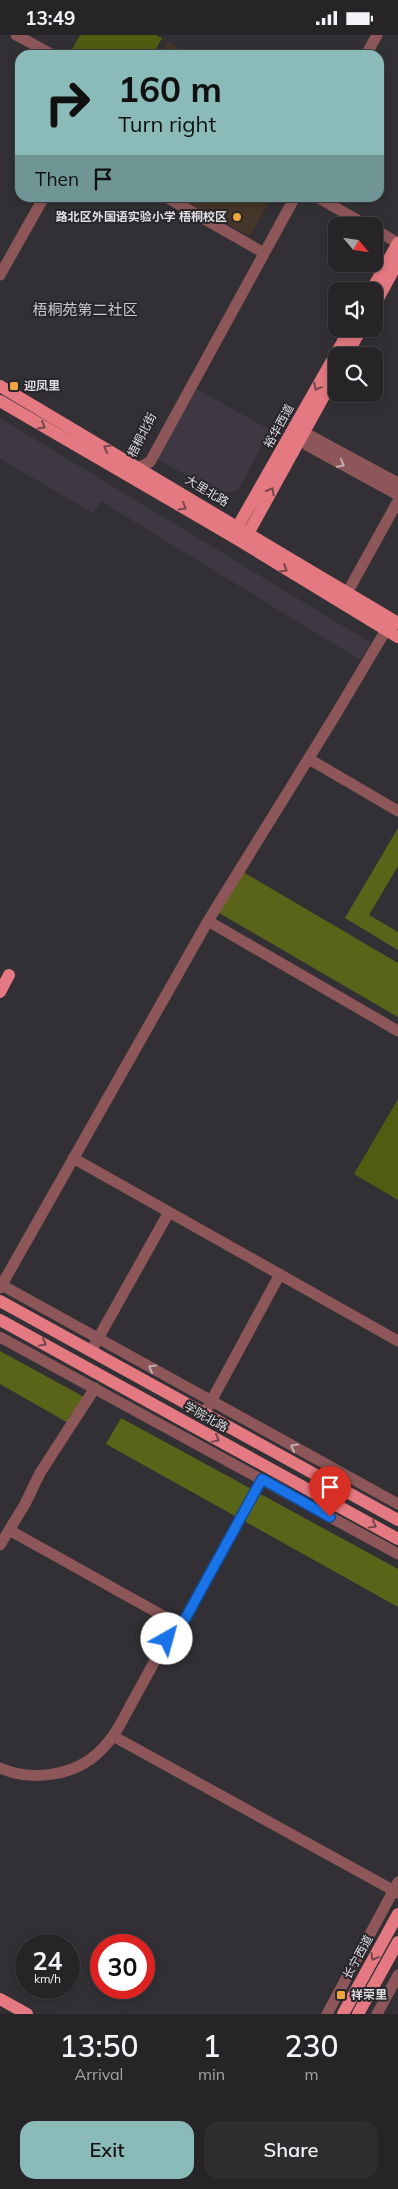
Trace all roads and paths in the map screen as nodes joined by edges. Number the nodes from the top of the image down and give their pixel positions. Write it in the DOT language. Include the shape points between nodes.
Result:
graph roads {
  1 [pos="16,35"];
  2 [pos="377,35"];
  3 [pos="383,35"];
  4 [pos="44,50"];
  5 [pos="369,50"];
  6 [pos="375,50"];
  7 [pos="41,202"];
  8 [pos="175,202"];
  9 [pos="286,202"];
  10 [pos="292,202"];
  11 [pos="326,202"];
  12 [pos="352,217"];
  13 [pos="383,234"];
  14 [pos="398,243"];
  15 [pos="262,251"];
  16 [pos="398,262"];
  17 [pos="1,272"];
  18 [pos="376,282"];
  19 [pos="383,290"];
  20 [pos="346,337"];
  21 [pos="0,386"];
  22 [pos="328,389"];
  23 [pos="0,401"];
  24 [pos="301,438"];
  25 [pos="140,467"];
  26 [pos="398,483"];
  27 [pos="398,495"];
  28 [pos="398,501"];
  29 [pos="240,535"];
  30 [pos="347,593"];
  31 [pos="398,623"];
  32 [pos="386,630"];
  33 [pos="398,637"];
  34 [pos="309,759"];
  35 [pos="398,811"];
  36 [pos="208,921"];
  37 [pos="9,975"];
  38 [pos="0,992"];
  39 [pos="398,1031"];
  40 [pos="73,1158"];
  41 [pos="169,1212"];
  42 [pos="280,1274"];
  43 [pos="1,1285"];
  44 [pos="0,1301"];
  45 [pos="0,1320"];
  46 [pos="0,1337"];
  47 [pos="98,1338"];
  48 [pos="398,1341"];
  49 [pos="91,1351"];
  50 [pos="95,1389"];
  51 [pos="211,1401"];
  52 [pos="204,1413"];
  53 [pos="196,1428"];
  54 [pos="189,1440"];
  55 [pos="262,1479"];
  56 [pos="398,1504"];
  57 [pos="398,1520"];
  58 [pos="8,1530"];
  59 [pos="398,1539"];
  60 [pos="0,1545"];
  61 [pos="398,1554"];
  62 [pos="176,1623"];
  63 [pos="113,1736"];
  64 [pos="0,1768"];
  65 [pos="397,1888"];
  66 [pos="398,1914"];
  67 [pos="398,1942"];
  68 [pos="398,1975"];
  69 [pos="0,1999"];
  70 [pos="27,2014"];
  71 [pos="327,2014"];
  72 [pos="343,2014"];
  73 [pos="358,2014"];
  74 [pos="377,2014"];
  1 -- 4 [label="street"];
  2 -- 5 [label="street"];
  3 -- 6 [label="street"];
  7 -- 17 [label="street"];
  8 -- 15 [label="street"];
  9 -- 15 [label="street, 梧桐北街"];
  10 -- 15 [label="street, 梧桐北街"];
  11 -- 12 [label="street"];
  13 -- 14 [label="street"];
  14 -- 18 [label="main road"];
  15 -- 25 [label="street, 梧桐北街"];
  16 -- 19 [label="main road"];
  20 -- 29 [label="main road, 裕华西道, one-way"];
  25 -- 21 [label="main road, 大里北路, one-way"];
  22 -- 24 [label="main road, 裕华西道"];
  23 -- 29 [label="main road, 大里北路, one-way"];
  24 -- 26 [label="street" via="312,436"];
  24 -- 27 [label="street, one-way" via="308,446"];
  29 -- 24 [label="main road, 裕华西道, one-way"];
  25 -- 29 [label="main road, 大里北路"];
  28 -- 30 [label="street"];
  29 -- 30 [label="main road, 大里北路"];
  29 -- 32 [label="main road, 大里北路, one-way"];
  30 -- 31 [label="main road, 大里北路"];
  32 -- 33 [label="main road, 大里北路"];
  32 -- 34 [label="street"];
  34 -- 35 [label="street"];
  34 -- 36 [label="street"];
  36 -- 39 [label="street"];
  36 -- 40 [label="street"];
  37 -- 38 [label="main road"];
  40 -- 41 [label="street"];
  40 -- 43 [label="street"];
  41 -- 42 [label="street"];
  41 -- 47 [label="street"];
  42 -- 48 [label="street"];
  42 -- 51 [label="street"];
  43 -- 47 [label="street"];
  44 -- 49 [label="main road, 学院北路"];
  45 -- 53 [label="main road, 学院北路, one-way"];
  46 -- 50 [label="street"];
  47 -- 49 [label="street"];
  51 -- 47 [label="street, one-way"];
  49 -- 52 [label="main road, 学院北路"];
  50 -- 54 [label="street"];
  50 -- 58 [label="street" via="40,1473"];
  51 -- 52 [label="street"];
  56 -- 51 [label="street, one-way"];
  52 -- 53 [label="main road"];
  52 -- 57 [label="main road, 学院北路"];
  53 -- 54 [label="street"];
  53 -- 59 [label="main road, 学院北路, one-way"];
  54 -- 55 [label="street"];
  55 -- 61 [label="street"];
  55 -- 62 [label="street" via="185,1619"];
  58 -- 60 [label="street"];
  58 -- 62 [label="street"];
  62 -- 63 [label="street"];
  63 -- 64 [label="street" via="99,1752 62,1773 41,1776"];
  63 -- 65 [label="street"];
  65 -- 71 [label="street"];
  66 -- 72 [label="main road, 长宁西道, one-way"];
  67 -- 73 [label="main road"];
  68 -- 74 [label="street"];
  69 -- 70 [label="main road"];
}
